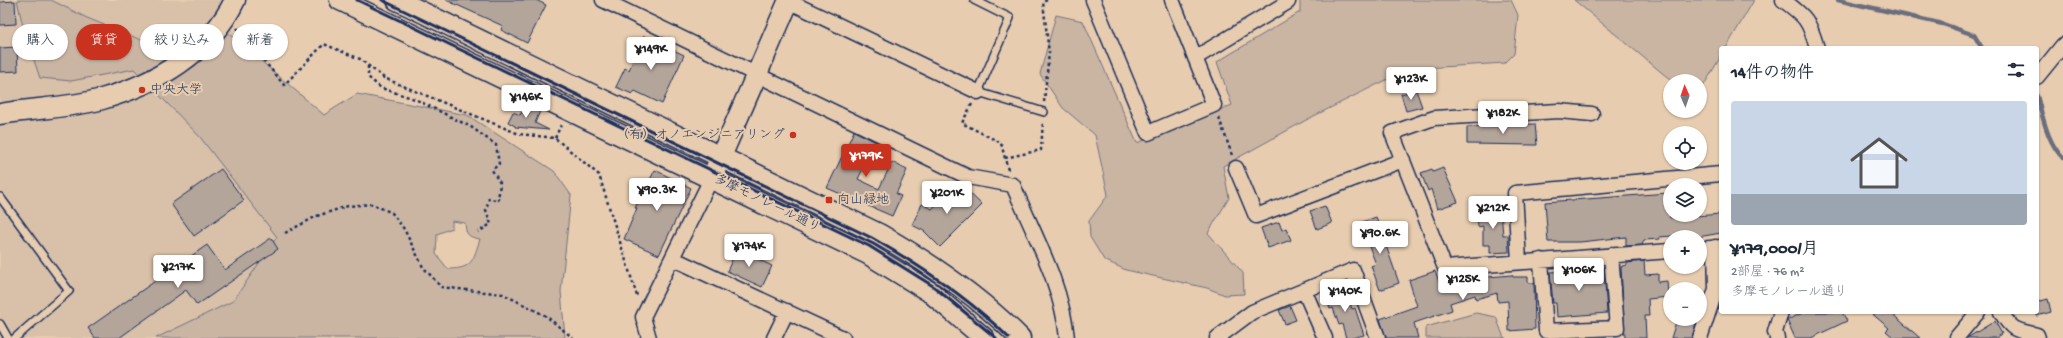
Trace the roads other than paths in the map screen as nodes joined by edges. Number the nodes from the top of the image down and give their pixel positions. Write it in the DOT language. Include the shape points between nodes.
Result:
graph roads {
  1 [pos="340,0"];
  2 [pos="397,0"];
  3 [pos="603,0"];
  4 [pos="788,0"];
  5 [pos="974,0"];
  6 [pos="1093,0"];
  7 [pos="1172,0"];
  8 [pos="1287,0"];
  9 [pos="1783,0"];
  10 [pos="231,8"];
  11 [pos="1816,46"];
  12 [pos="2063,46"];
  13 [pos="1195,58"];
  14 [pos="758,74"];
  15 [pos="2039,75"];
  16 [pos="978,92"];
  17 [pos="1044,112"];
  18 [pos="0,114"];
  19 [pos="1592,114"];
  20 [pos="722,156"];
  21 [pos="1403,160"];
  22 [pos="1236,168"];
  23 [pos="1719,174"];
  24 [pos="712,177"];
  25 [pos="0,197"];
  26 [pos="1718,247"];
  27 [pos="1707,248"];
  28 [pos="1663,251"];
  29 [pos="1611,255"];
  30 [pos="672,258"];
  31 [pos="1540,260"];
  32 [pos="1519,262"];
  33 [pos="1304,290"];
  34 [pos="787,311"];
  35 [pos="1781,314"];
  36 [pos="1976,314"];
  37 [pos="2002,314"];
  38 [pos="0,324"];
  39 [pos="1957,337"];
  40 [pos="8,338"];
  41 [pos="15,338"];
  42 [pos="649,338"];
  43 [pos="774,338"];
  44 [pos="843,338"];
  45 [pos="984,338"];
  46 [pos="1020,338"];
  47 [pos="1067,338"];
  48 [pos="1218,338"];
  49 [pos="1325,338"];
  50 [pos="1378,338"];
  51 [pos="1700,338"];
  52 [pos="1777,338"];
  53 [pos="2038,338"];
  1 -- 24 [label="main road, 多摩モノレール通り"];
  2 -- 20 [label="main road, 多摩モノレール通り"];
  3 -- 14 [label="street"];
  4 -- 14 [label="main road"];
  4 -- 16 [label="street"];
  5 -- 16 [label="lane" via="1010,18"];
  6 -- 13 [label="street" via="1148,133 1214,104"];
  7 -- 13 [label="street"];
  8 -- 13 [label="street" via="1288,2"];
  9 -- 11 [label="street" via="1799,12 1810,25"];
  10 -- 18 [label="main road" via="208,39 190,55 161,76 144,84 101,99"];
  12 -- 15 [label="street"];
  14 -- 20 [label="main road"];
  14 -- 47 [label="street" via="968,177 1013,185 1059,292"];
  16 -- 17 [label="lane"];
  19 -- 21 [label="street" via="1559,111 1434,118 1392,133"];
  20 -- 24 [label="main road"];
  20 -- 46 [label="main road, 多摩モノレール通り" via="911,252 975,297"];
  21 -- 22 [label="street" via="1256,216"];
  21 -- 32 [label="street" via="1445,268"];
  23 -- 32 [label="street" via="1515,193"];
  24 -- 30 [label="street"];
  24 -- 45 [label="main road, 多摩モノレール通り" via="868,254 930,292"];
  25 -- 41 [label="lane" via="69,291"];
  26 -- 27 [label="street"];
  26 -- 51 [label="street" via="1716,289"];
  28 -- 29 [label="street"];
  29 -- 31 [label="street"];
  29 -- 31 [label="street" via="1618,328 1546,331"];
  30 -- 34 [label="street"];
  30 -- 42 [label="street" via="643,317"];
  31 -- 32 [label="street"];
  33 -- 48 [label="street" via="1252,312"];
  33 -- 49 [label="street"];
  33 -- 50 [label="street" via="1354,270"];
  34 -- 43 [label="street"];
  34 -- 44 [label="street"];
  35 -- 52 [label="street" via="1775,332"];
  36 -- 39 [label="street"];
  37 -- 53 [label="street" via="2009,325 2018,332 2037,335"];
  38 -- 40 [label="lane"];
}
